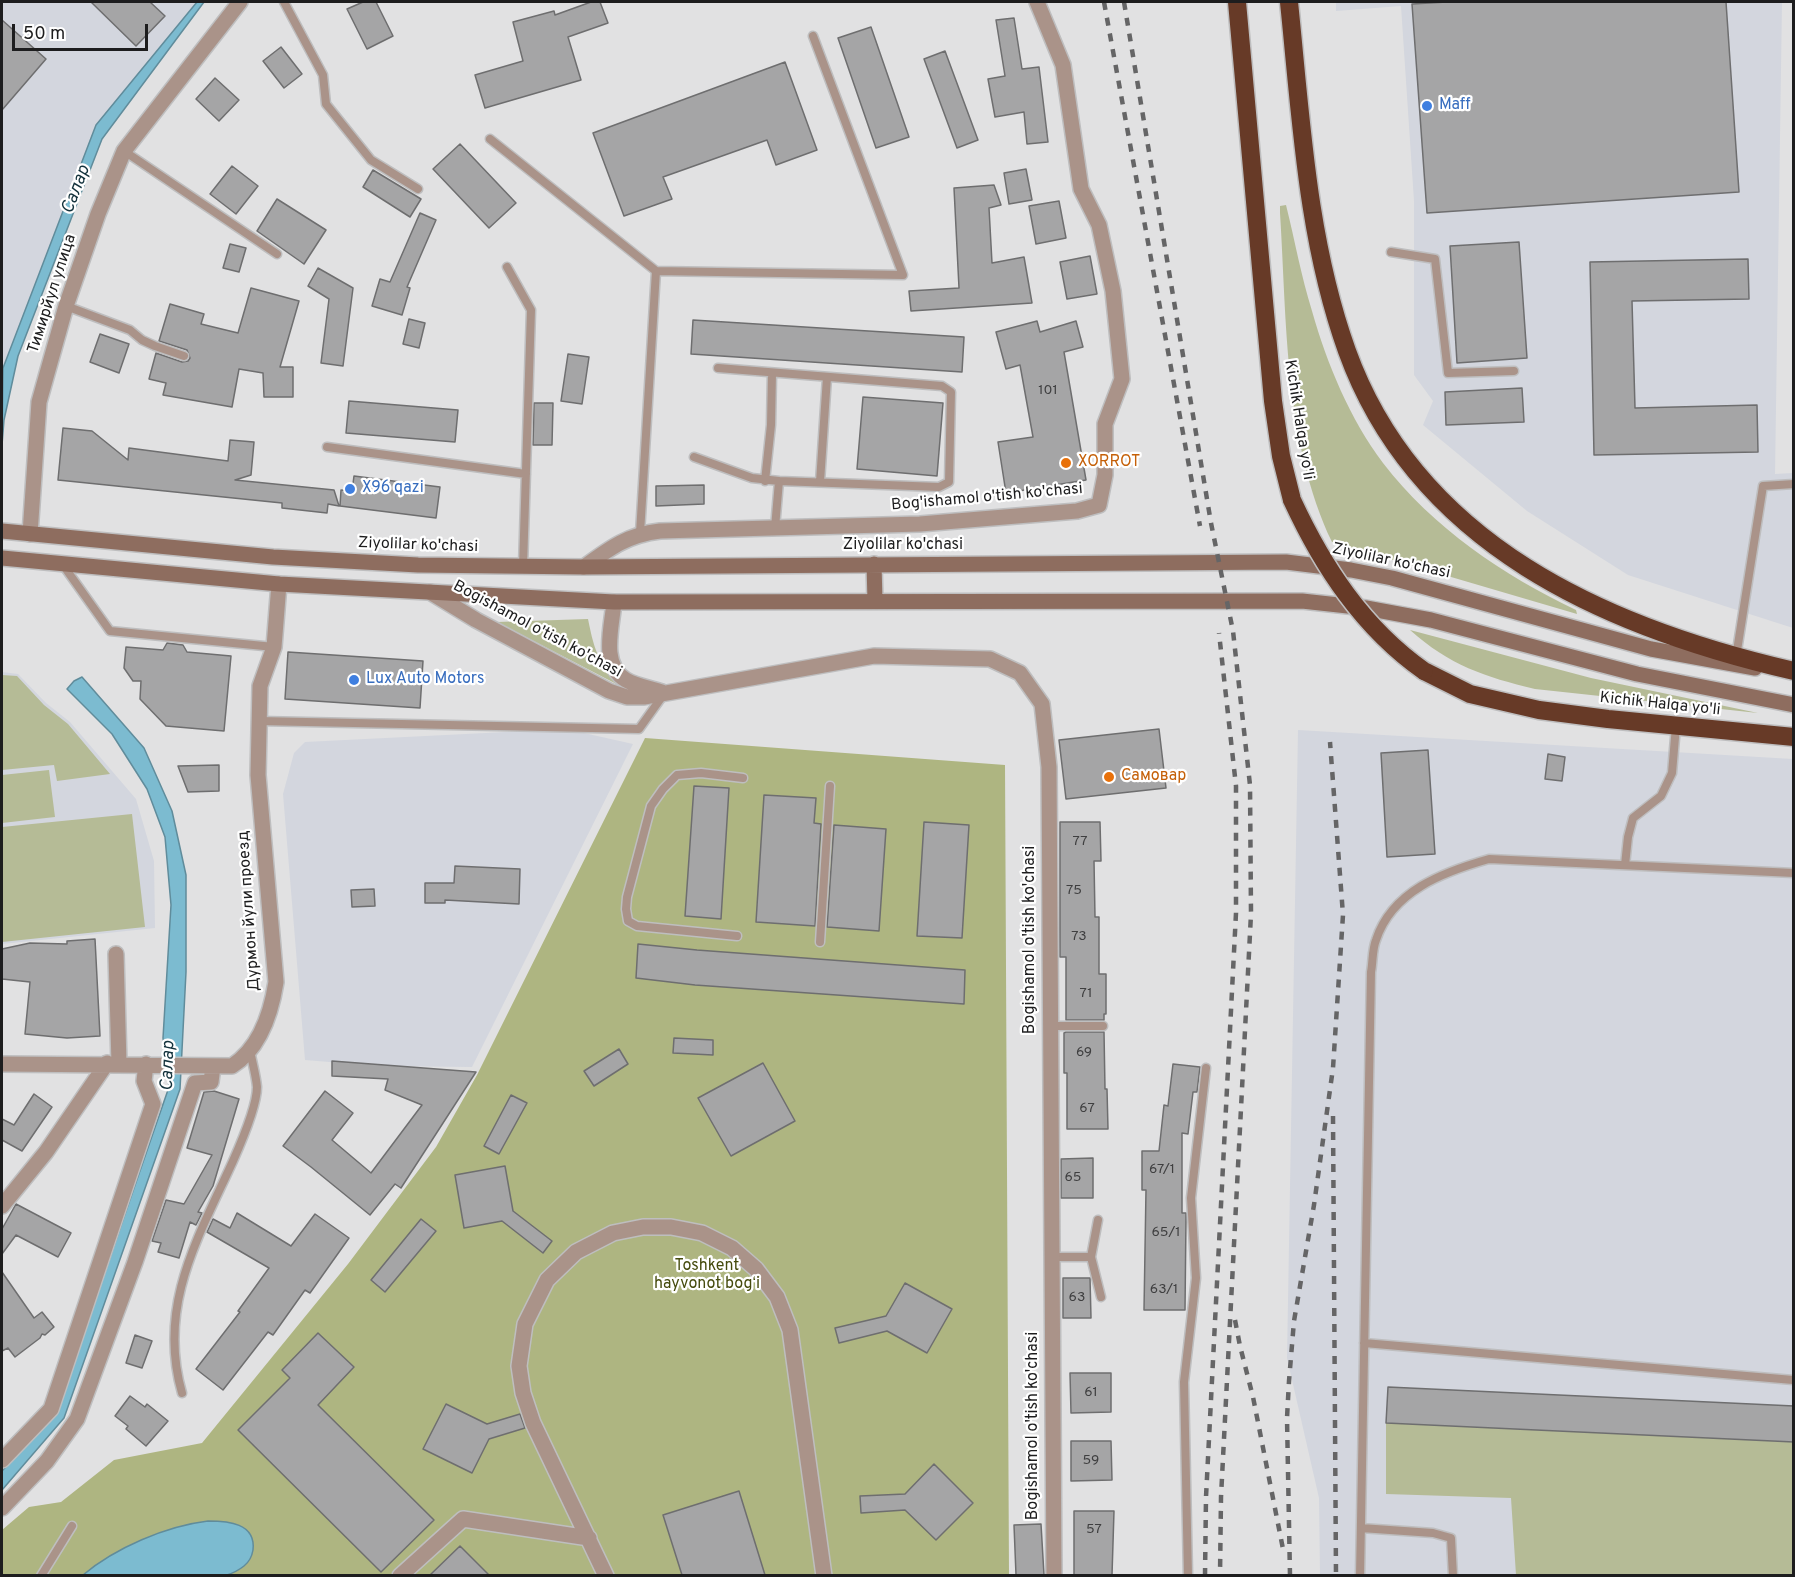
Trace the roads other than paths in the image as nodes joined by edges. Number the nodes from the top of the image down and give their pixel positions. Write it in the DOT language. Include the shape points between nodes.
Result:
graph roads {
  1 [pos="240,2"];
  2 [pos="284,2"];
  3 [pos="1037,2"];
  4 [pos="1237,2"];
  5 [pos="1289,2"];
  6 [pos="813,36"];
  7 [pos="490,139"];
  8 [pos="124,151"];
  9 [pos="418,189"];
  10 [pos="1391,252"];
  11 [pos="277,254"];
  12 [pos="507,267"];
  13 [pos="656,271"];
  14 [pos="66,306"];
  15 [pos="184,356"];
  16 [pos="718,368"];
  17 [pos="1514,371"];
  18 [pos="772,373"];
  19 [pos="827,377"];
  20 [pos="327,447"];
  21 [pos="694,457"];
  22 [pos="526,474"];
  23 [pos="765,481"];
  24 [pos="779,481"];
  25 [pos="820,482"];
  26 [pos="1794,484"];
  27 [pos="775,528"];
  28 [pos="2,531"];
  29 [pos="30,534"];
  30 [pos="640,534"];
  31 [pos="129,544"];
  32 [pos="2,558"];
  33 [pos="874,564"];
  34 [pos="63,565"];
  35 [pos="523,567"];
  36 [pos="584,567"];
  37 [pos="126,571"];
  38 [pos="279,584"];
  39 [pos="430,592"];
  40 [pos="875,601"];
  41 [pos="614,602"];
  42 [pos="274,647"];
  43 [pos="1736,661"];
  44 [pos="1794,673"];
  45 [pos="665,693"];
  46 [pos="1794,705"];
  47 [pos="259,721"];
  48 [pos="1676,726"];
  49 [pos="1794,737"];
  50 [pos="743,778"];
  51 [pos="830,786"];
  52 [pos="1625,865"];
  53 [pos="1794,873"];
  54 [pos="737,936"];
  55 [pos="820,942"];
  56 [pos="116,954"];
  57 [pos="1050,1026"];
  58 [pos="1103,1026"];
  59 [pos="250,1050"];
  60 [pos="2,1064"];
  61 [pos="113,1064"];
  62 [pos="152,1064"];
  63 [pos="213,1066"];
  64 [pos="1206,1068"];
  65 [pos="2,1206"];
  66 [pos="1098,1220"];
  67 [pos="1051,1257"];
  68 [pos="1091,1257"];
  69 [pos="1101,1297"];
  70 [pos="1364,1343"];
  71 [pos="1793,1380"];
  72 [pos="182,1393"];
  73 [pos="2,1460"];
  74 [pos="2,1508"];
  75 [pos="72,1526"];
  76 [pos="1360,1528"];
  77 [pos="589,1538"];
  78 [pos="41,1575"];
  79 [pos="400,1575"];
  80 [pos="606,1575"];
  81 [pos="824,1575"];
  82 [pos="1054,1575"];
  83 [pos="1188,1575"];
  84 [pos="1360,1575"];
  85 [pos="1453,1575"];
  1 -- 8 [label="street, Тимирйул улица"];
  2 -- 9 [label="lane" via="323,75 326,104 370,160"];
  3 -- 27 [label="street, Bog'ishamol o'tish ko'chasi" via="1063,65 1081,189 1099,225 1113,291 1122,379 1105,424 1105,475 1099,505 1077,511 920,524"];
  4 -- 48 [label="highway, Kichik Halqa yo'li, bridge" via="1273,401 1292,500 1314,546 1342,590 1374,628 1409,661 1470,694 1562,714"];
  5 -- 43 [label="highway" via="1311,194 1329,288 1356,374 1399,452 1459,517 1548,581 1599,608"];
  6 -- 13 [label="lane" via="903,275"];
  7 -- 13 [label="lane"];
  8 -- 11 [label="lane"];
  8 -- 14 [label="street, Тимирйул улица"];
  10 -- 17 [label="lane" via="1435,260 1448,373"];
  12 -- 22 [label="lane" via="531,310"];
  13 -- 30 [label="lane"];
  14 -- 15 [label="lane"];
  14 -- 29 [label="street, Тимирйул улица" via="39,402"];
  16 -- 18 [label="lane"];
  18 -- 19 [label="lane"];
  18 -- 23 [label="lane"];
  19 -- 25 [label="lane"];
  19 -- 25 [label="lane" via="942,386 951,392 950,482 939,487"];
  20 -- 22 [label="lane"];
  21 -- 23 [label="lane"];
  22 -- 35 [label="lane"];
  23 -- 24 [label="lane"];
  24 -- 25 [label="lane"];
  24 -- 27 [label="lane"];
  26 -- 43 [label="lane" via="1763,486"];
  27 -- 30 [label="street, Bog'ishamol o'tish ko'chasi"];
  28 -- 29 [label="main road, Ziyolilar ko'chasi"];
  29 -- 31 [label="main road, Ziyolilar ko'chasi"];
  30 -- 36 [label="street, Bog'ishamol o'tish ko'chasi" via="617,543"];
  31 -- 35 [label="main road, Ziyolilar ko'chasi" via="273,557"];
  31 -- 37 [label="main road"];
  32 -- 34 [label="main road"];
  33 -- 36 [label="main road, Ziyolilar ko'chasi"];
  33 -- 40 [label="main road"];
  33 -- 43 [label="main road, Ziyolilar ko'chasi" via="1319,565 1392,578 1651,649"];
  34 -- 37 [label="main road"];
  34 -- 42 [label="lane" via="110,631"];
  35 -- 36 [label="main road, Ziyolilar ko'chasi"];
  37 -- 38 [label="main road"];
  38 -- 39 [label="main road"];
  38 -- 42 [label="street, Дурмон йули проезд"];
  39 -- 41 [label="main road"];
  39 -- 45 [label="street, Bogishamol o'tish ko'chasi" via="609,692 627,697"];
  40 -- 41 [label="main road"];
  40 -- 46 [label="main road" via="1334,604 1431,620 1637,674"];
  41 -- 45 [label="street, Bogishamol o'tish ko'chasi" via="611,665 626,680"];
  42 -- 47 [label="street, Дурмон йули проезд" via="260,686"];
  43 -- 44 [label="highway"];
  45 -- 47 [label="lane" via="639,729"];
  45 -- 57 [label="street, Bogishamol o'tish ko'chasi" via="874,656 990,659 1020,673 1042,704 1049,767"];
  47 -- 59 [label="street, Дурмон йули проезд" via="258,775 276,982 267,1017"];
  48 -- 49 [label="highway, Kichik Halqa yo'li"];
  48 -- 52 [label="lane" via="1672,773 1661,796 1633,818"];
  50 -- 54 [label="lane" via="700,773 676,775 663,789 651,806 626,909 628,921 637,926"];
  51 -- 55 [label="lane"];
  52 -- 53 [label="lane"];
  52 -- 70 [label="lane" via="1489,860 1455,869 1391,909 1375,940 1371,972"];
  56 -- 61 [label="street"];
  57 -- 58 [label="lane"];
  57 -- 67 [label="street, Bogishamol o'tish ko'chasi"];
  59 -- 63 [label="street, Дурмон йули проезд" via="232,1066"];
  59 -- 72 [label="lane" via="257,1088 246,1133 190,1257 177,1299 175,1370"];
  60 -- 61 [label="street, Дурмон йули проезд"];
  61 -- 62 [label="street, Дурмон йули проезд"];
  61 -- 65 [label="street"];
  62 -- 63 [label="street, Дурмон йули проезд"];
  62 -- 73 [label="street" via="144,1081 153,1104 51,1409"];
  63 -- 74 [label="street" via="211,1082 195,1083 77,1419 47,1461"];
  64 -- 83 [label="lane" via="1191,1198 1196,1278 1184,1382"];
  66 -- 68 [label="lane"];
  67 -- 68 [label="lane"];
  67 -- 82 [label="street, Bogishamol o'tish ko'chasi"];
  68 -- 69 [label="lane"];
  70 -- 71 [label="lane"];
  70 -- 76 [label="lane"];
  75 -- 78 [label="lane"];
  76 -- 84 [label="lane"];
  76 -- 85 [label="lane" via="1452,1538"];
  77 -- 79 [label="street" via="463,1519"];
  77 -- 80 [label="street"];
  77 -- 81 [label="street" via="533,1423 523,1393 519,1366 525,1323 547,1280 576,1252 613,1233 671,1227 702,1233 732,1248 756,1269 777,1297 790,1330"];
}
